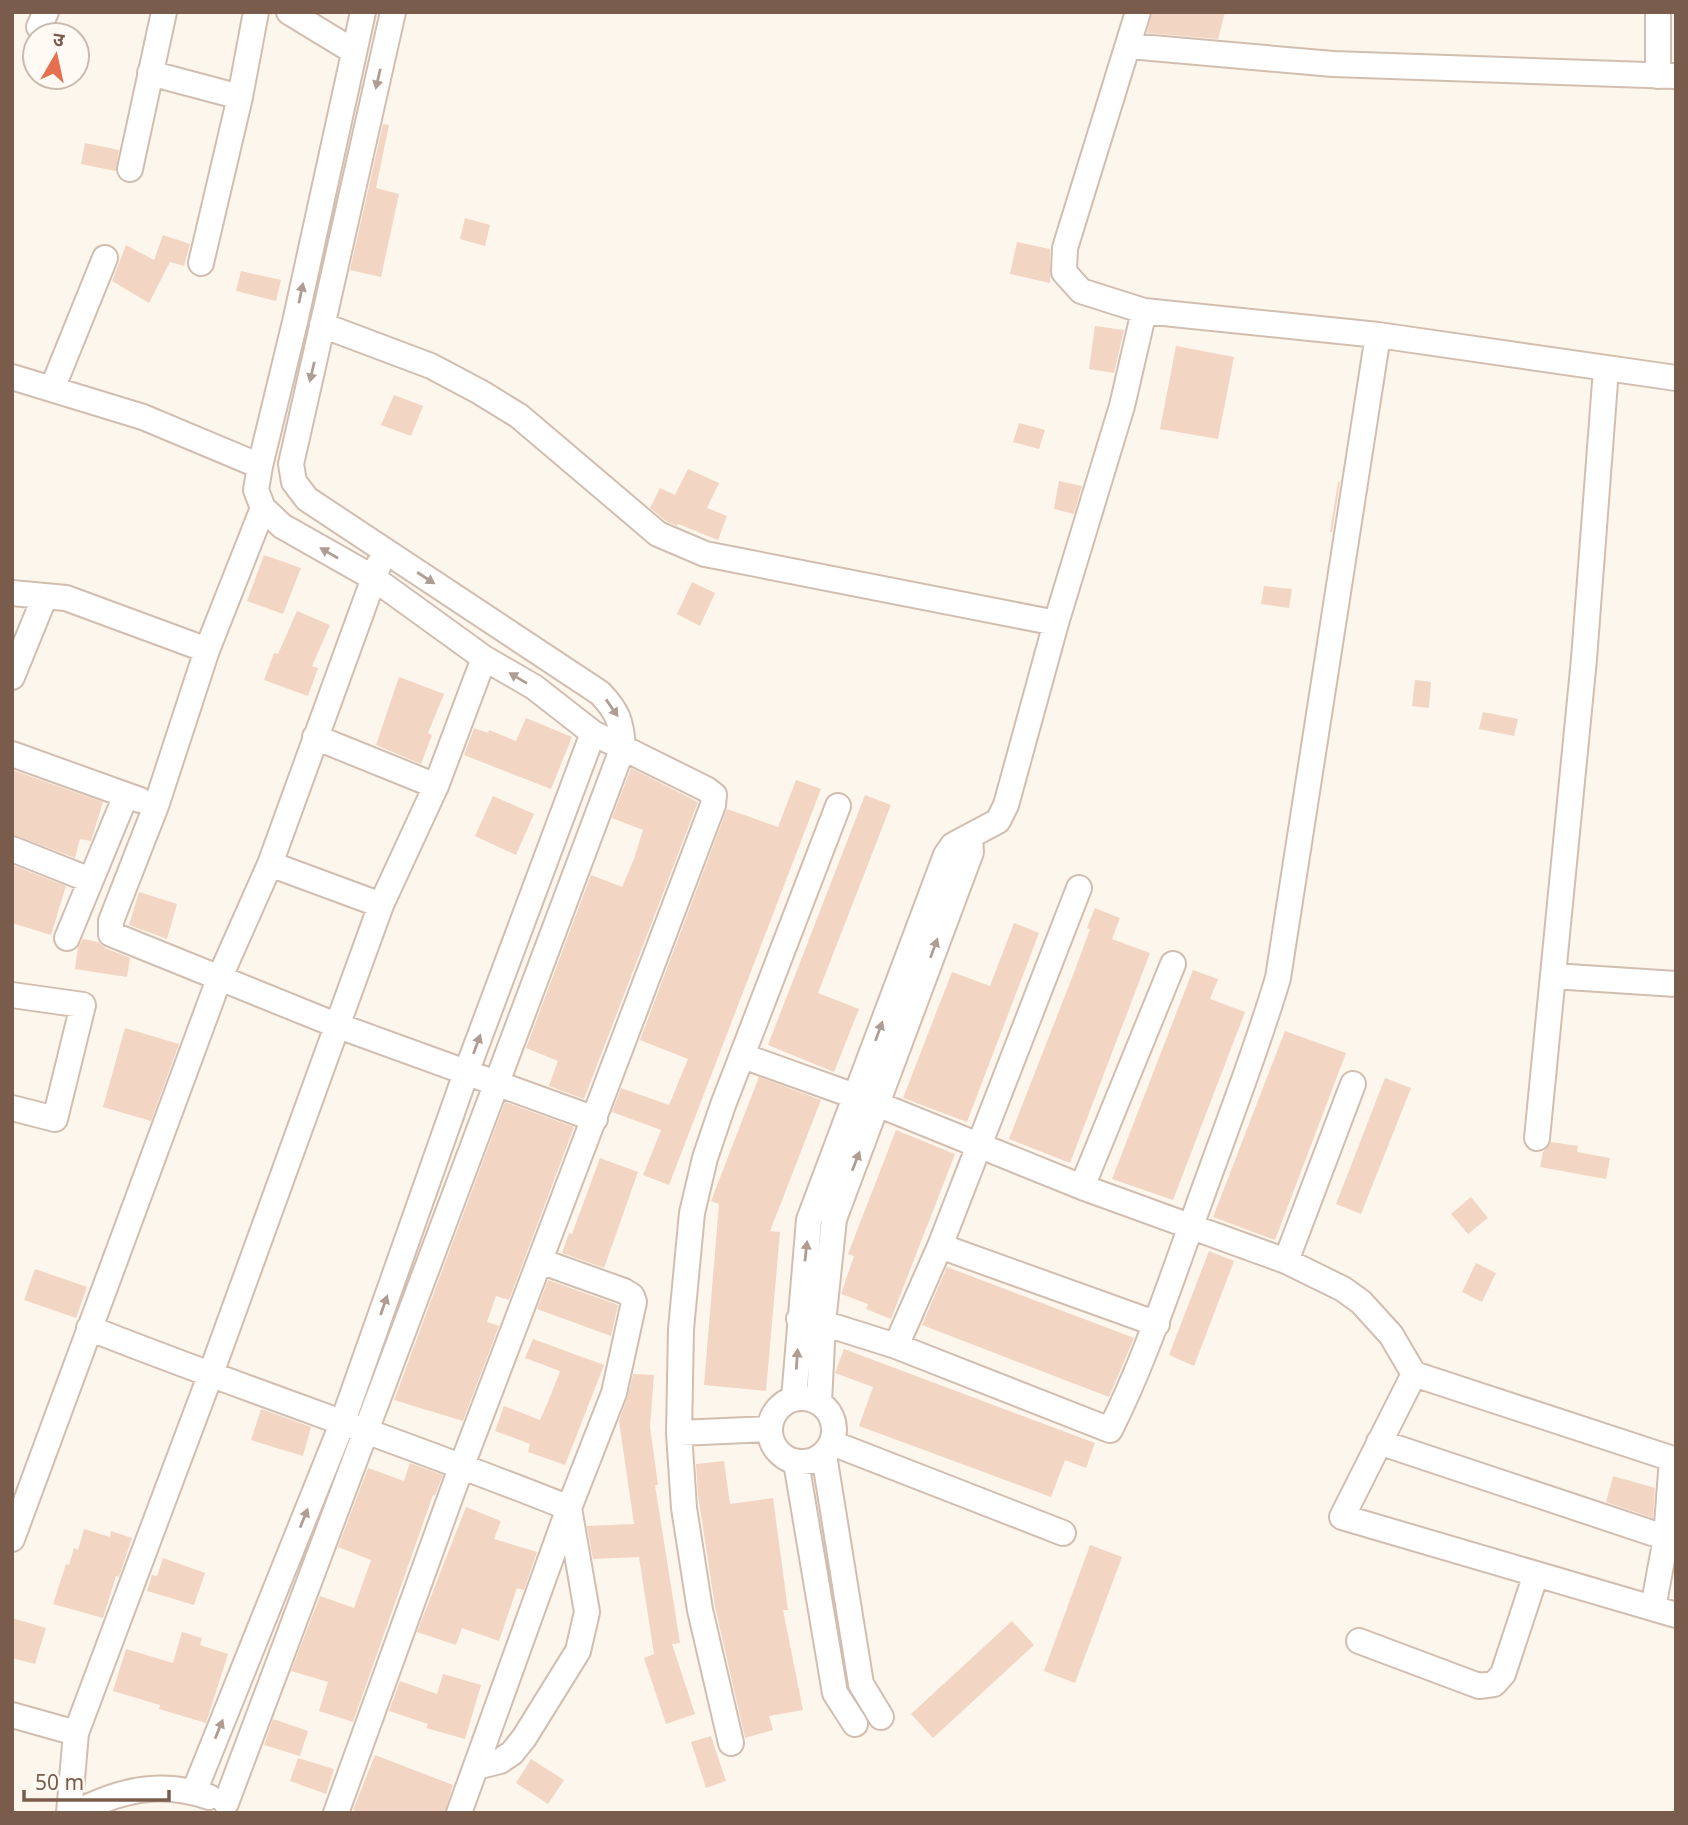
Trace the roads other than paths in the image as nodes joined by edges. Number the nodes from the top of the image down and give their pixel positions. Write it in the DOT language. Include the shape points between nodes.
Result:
graph roads {
  1 [pos="164,12"];
  2 [pos="256,12"];
  3 [pos="289,12"];
  4 [pos="363,12"];
  5 [pos="393,12"];
  6 [pos="1138,12"];
  7 [pos="1658,12"];
  8 [pos="1129,46"];
  9 [pos="353,51"];
  10 [pos="150,73"];
  11 [pos="1667,76"];
  12 [pos="240,97"];
  13 [pos="130,169"];
  14 [pos="105,258"];
  15 [pos="201,263"];
  16 [pos="1144,311"];
  17 [pos="323,326"];
  18 [pos="1378,335"];
  19 [pos="1606,369"];
  20 [pos="12,377"];
  21 [pos="1676,378"];
  22 [pos="52,389"];
  23 [pos="260,466"];
  24 [pos="263,508"];
  25 [pos="386,551"];
  26 [pos="372,578"];
  27 [pos="12,593"];
  28 [pos="45,596"];
  29 [pos="1056,623"];
  30 [pos="208,650"];
  31 [pos="484,658"];
  32 [pos="12,677"];
  33 [pos="593,733"];
  34 [pos="315,737"];
  35 [pos="623,747"];
  36 [pos="12,754"];
  37 [pos="436,786"];
  38 [pos="126,795"];
  39 [pos="156,806"];
  40 [pos="838,806"];
  41 [pos="12,849"];
  42 [pos="270,864"];
  43 [pos="90,880"];
  44 [pos="1079,888"];
  45 [pos="381,905"];
  46 [pos="67,938"];
  47 [pos="1173,964"];
  48 [pos="1553,976"];
  49 [pos="219,979"];
  50 [pos="1676,984"];
  51 [pos="12,995"];
  52 [pos="336,1025"];
  53 [pos="743,1056"];
  54 [pos="466,1073"];
  55 [pos="496,1083"];
  56 [pos="1353,1084"];
  57 [pos="866,1100"];
  58 [pos="12,1108"];
  59 [pos="595,1119"];
  60 [pos="1537,1138"];
  61 [pos="980,1145"];
  62 [pos="1082,1187"];
  63 [pos="1191,1225"];
  64 [pos="940,1246"];
  65 [pos="541,1261"];
  66 [pos="1286,1261"];
  67 [pos="811,1321"];
  68 [pos="1157,1324"];
  69 [pos="89,1328"];
  70 [pos="896,1346"];
  71 [pos="1415,1374"];
  72 [pos="210,1376"];
  73 [pos="794,1399"];
  74 [pos="819,1402"];
  75 [pos="342,1424"];
  76 [pos="769,1429"];
  77 [pos="366,1432"];
  78 [pos="679,1433"];
  79 [pos="1379,1442"];
  80 [pos="828,1449"];
  81 [pos="1674,1459"];
  82 [pos="796,1462"];
  83 [pos="462,1465"];
  84 [pos="569,1508"];
  85 [pos="1063,1533"];
  86 [pos="12,1539"];
  87 [pos="1671,1539"];
  88 [pos="1536,1574"];
  89 [pos="1664,1611"];
  90 [pos="1359,1641"];
  91 [pos="12,1715"];
  92 [pos="881,1717"];
  93 [pos="855,1724"];
  94 [pos="76,1733"];
  95 [pos="731,1742"];
  96 [pos="476,1767"];
  97 [pos="194,1792"];
  98 [pos="233,1808"];
  99 [pos="69,1813"];
  100 [pos="75,1813"];
  101 [pos="336,1813"];
  102 [pos="459,1813"];
  1 -- 10 [label="street"];
  2 -- 12 [label="street"];
  3 -- 9 [label="street"];
  4 -- 9 [label="street"];
  5 -- 17 [label="street, one-way"];
  6 -- 8 [label="street"];
  7 -- 11 [label="street"];
  8 -- 11 [label="street" via="1333,64"];
  8 -- 16 [label="street" via="1065,248 1064,272 1081,291"];
  23 -- 9 [label="street, one-way"];
  10 -- 12 [label="street"];
  10 -- 13 [label="street"];
  12 -- 15 [label="street"];
  14 -- 22 [label="street"];
  16 -- 18 [label="street"];
  16 -- 29 [label="street" via="1122,405"];
  17 -- 25 [label="street, one-way" via="291,464 294,482 307,499"];
  17 -- 29 [label="street" via="431,366 480,392 519,416 658,534 705,554"];
  18 -- 19 [label="street"];
  18 -- 63 [label="street" via="1278,978"];
  19 -- 21 [label="street"];
  19 -- 48 [label="street"];
  20 -- 22 [label="street"];
  22 -- 23 [label="street" via="143,417"];
  23 -- 24 [label="street" via="256,490"];
  26 -- 24 [label="street, one-way" via="282,526"];
  24 -- 30 [label="street"];
  25 -- 26 [label="street"];
  25 -- 35 [label="street, one-way" via="600,693 616,710"];
  26 -- 31 [label="street"];
  26 -- 34 [label="street"];
  27 -- 28 [label="street"];
  28 -- 30 [label="street" via="66,598"];
  28 -- 32 [label="street"];
  57 -- 29 [label="street, one-way" via="937,873 953,845 998,821 1006,805"];
  30 -- 39 [label="street"];
  33 -- 31 [label="street, one-way" via="534,687"];
  31 -- 37 [label="street"];
  33 -- 35 [label="street"];
  54 -- 33 [label="street, one-way"];
  34 -- 37 [label="street"];
  34 -- 42 [label="street"];
  35 -- 55 [label="street"];
  35 -- 59 [label="street" via="714,795"];
  36 -- 38 [label="street"];
  37 -- 45 [label="street"];
  38 -- 39 [label="street"];
  38 -- 43 [label="street"];
  39 -- 49 [label="street" via="111,921 111,934"];
  40 -- 53 [label="street"];
  41 -- 43 [label="street"];
  42 -- 45 [label="street"];
  42 -- 49 [label="street"];
  43 -- 46 [label="street"];
  44 -- 61 [label="street"];
  45 -- 52 [label="street"];
  47 -- 62 [label="street"];
  48 -- 50 [label="street"];
  48 -- 60 [label="street"];
  49 -- 52 [label="street"];
  49 -- 69 [label="street"];
  51 -- 58 [label="street" via="83,1005 55,1119"];
  52 -- 54 [label="street"];
  52 -- 72 [label="street"];
  53 -- 57 [label="street"];
  53 -- 78 [label="street" via="705,1158 692,1213 681,1329"];
  54 -- 55 [label="street"];
  75 -- 54 [label="street, one-way"];
  55 -- 59 [label="street"];
  55 -- 77 [label="street"];
  56 -- 66 [label="street"];
  57 -- 61 [label="street"];
  67 -- 57 [label="street, one-way" via="809,1220"];
  59 -- 65 [label="street"];
  61 -- 62 [label="street"];
  61 -- 64 [label="street"];
  62 -- 63 [label="street"];
  63 -- 66 [label="street"];
  63 -- 68 [label="street"];
  64 -- 68 [label="street"];
  64 -- 70 [label="street"];
  65 -- 83 [label="street"];
  65 -- 84 [label="street" via="624,1291 635,1302 614,1393"];
  66 -- 71 [label="street" via="1343,1289 1376,1315"];
  67 -- 70 [label="street"];
  73 -- 67 [label="street, one-way"];
  67 -- 74 [label="street"];
  68 -- 70 [label="street" via="1110,1430"];
  69 -- 72 [label="street"];
  69 -- 86 [label="street"];
  71 -- 79 [label="street"];
  71 -- 81 [label="street"];
  72 -- 75 [label="street"];
  72 -- 94 [label="street"];
  73 -- 74 [label="street"];
  73 -- 76 [label="street" via="777,1410"];
  74 -- 80 [label="street" via="834,1420"];
  75 -- 77 [label="street"];
  97 -- 75 [label="street, one-way"];
  76 -- 78 [label="street"];
  76 -- 82 [label="street" via="782,1456"];
  77 -- 83 [label="street"];
  77 -- 98 [label="street"];
  78 -- 95 [label="street" via="684,1508 700,1610"];
  79 -- 87 [label="street"];
  79 -- 88 [label="street" via="1342,1517"];
  80 -- 82 [label="street" via="811,1462"];
  80 -- 85 [label="street"];
  80 -- 92 [label="street" via="861,1684"];
  81 -- 87 [label="street"];
  82 -- 93 [label="street" via="835,1693"];
  83 -- 84 [label="street"];
  83 -- 101 [label="street"];
  84 -- 96 [label="street"];
  84 -- 96 [label="street" via="587,1612 578,1651 512,1753"];
  87 -- 89 [label="street"];
  88 -- 89 [label="street"];
  88 -- 90 [label="street" via="1503,1674 1494,1684 1479,1686"];
  91 -- 94 [label="street"];
  94 -- 99 [label="street"];
  96 -- 102 [label="street"];
  97 -- 98 [label="street"];
  97 -- 100 [label="street" via="150,1788 108,1796"];
}
